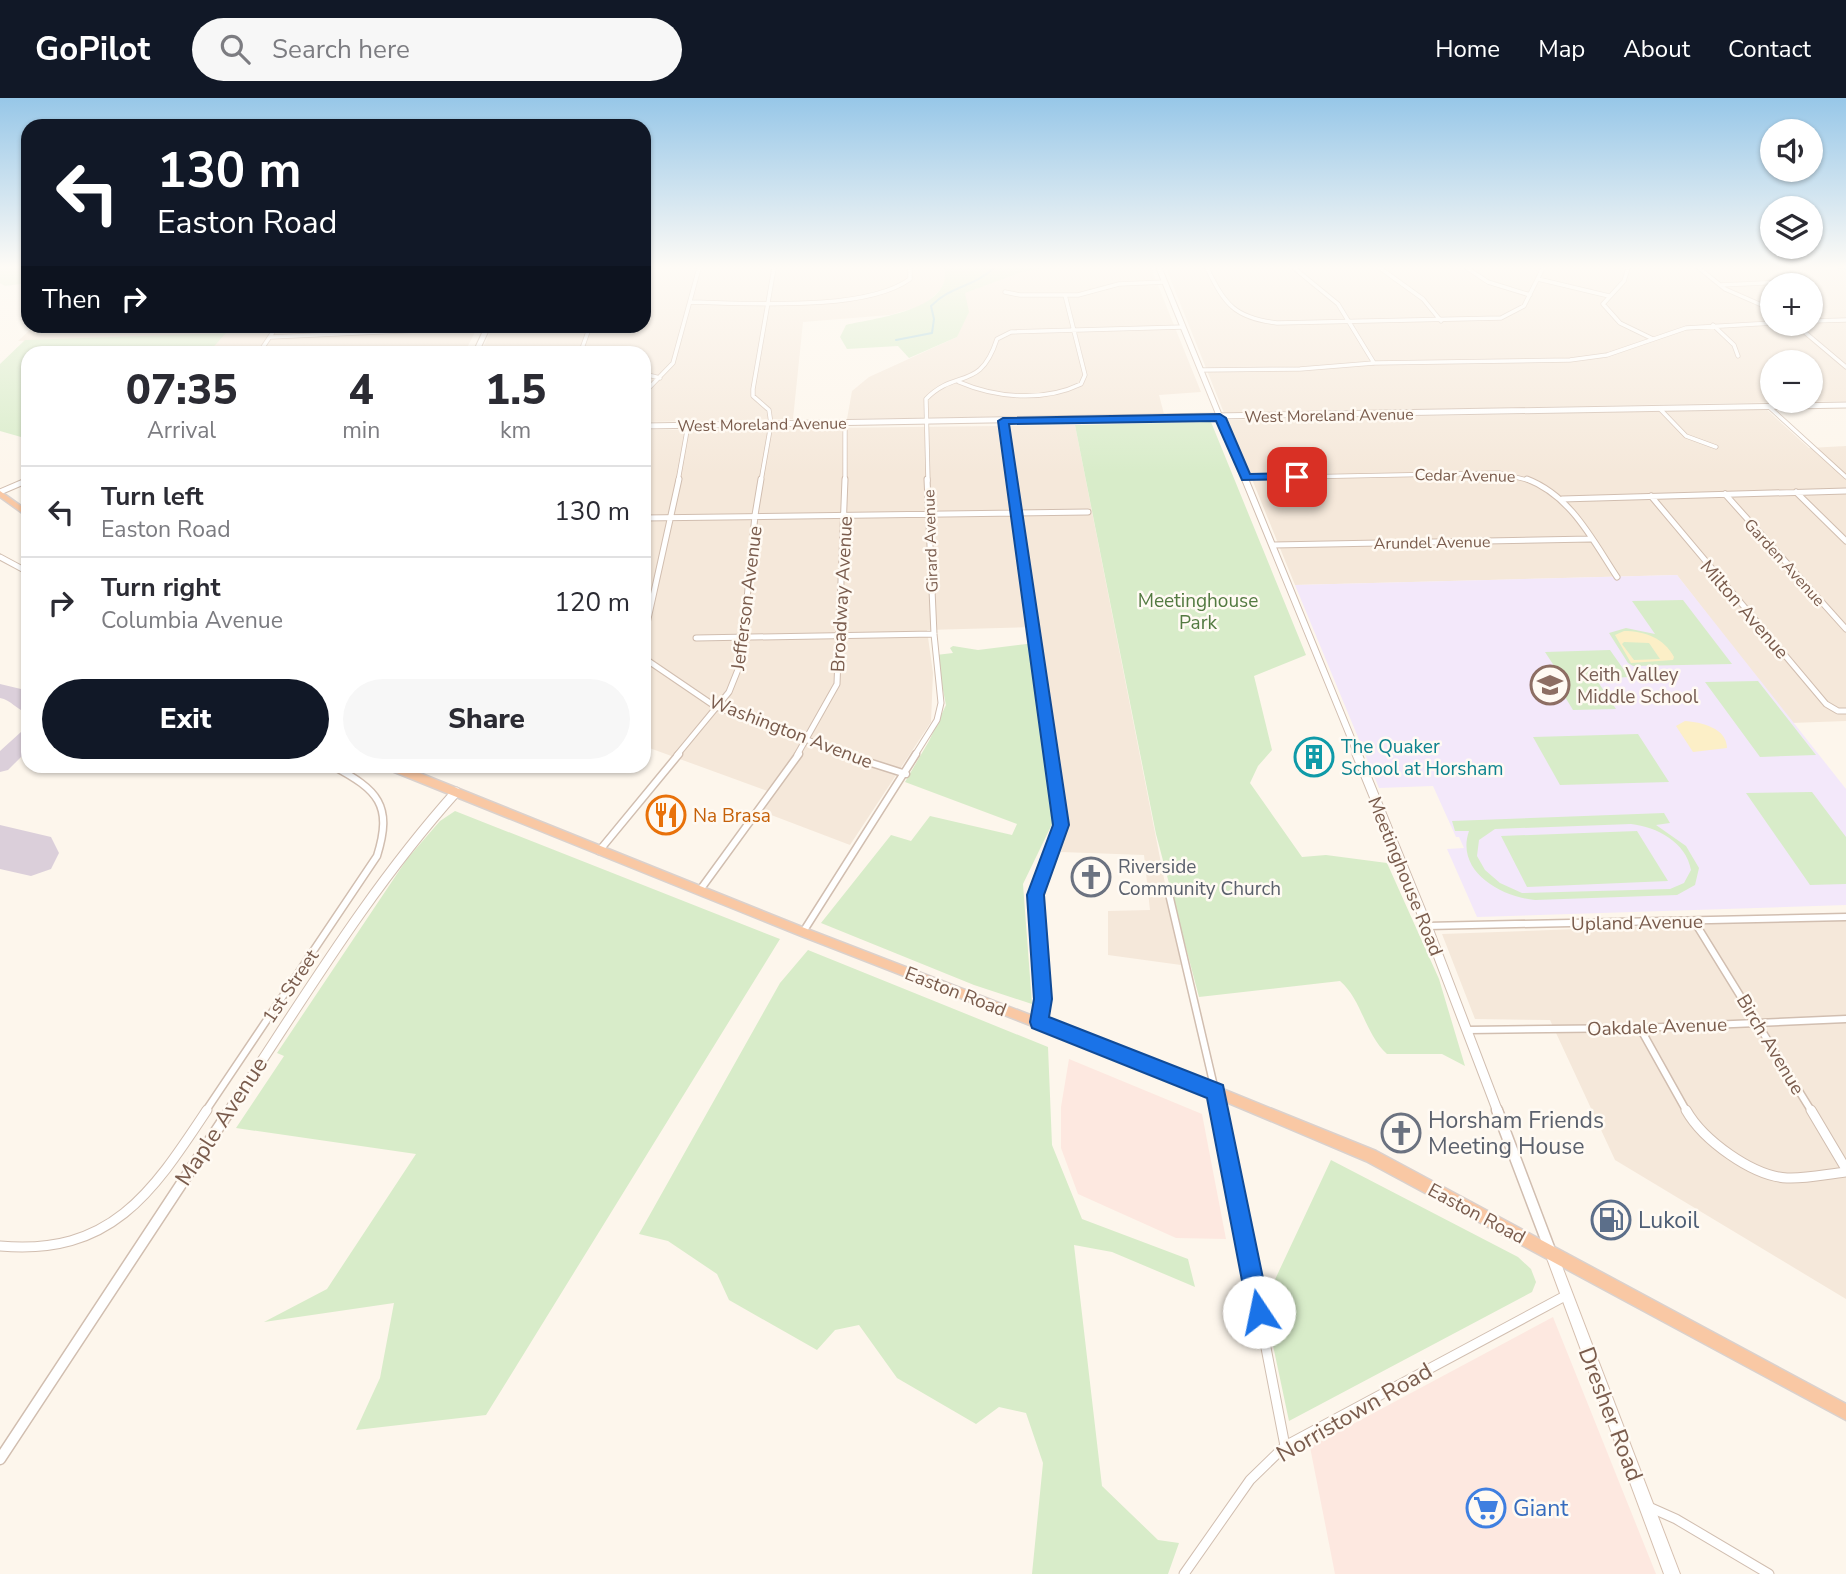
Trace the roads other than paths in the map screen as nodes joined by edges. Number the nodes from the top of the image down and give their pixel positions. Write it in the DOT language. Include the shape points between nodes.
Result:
graph roads {
  1 [pos="271,337"];
  2 [pos="277,337"];
  3 [pos="680,337"];
  4 [pos="762,337"];
  5 [pos="1001,337"];
  6 [pos="1075,337"];
  7 [pos="1187,337"];
  8 [pos="1358,337"];
  9 [pos="1649,337"];
  10 [pos="1659,337"];
  11 [pos="1725,337"];
  12 [pos="1810,337"];
  13 [pos="1653,339"];
  14 [pos="264,346"];
  15 [pos="1738,356"];
  16 [pos="1374,363"];
  17 [pos="1846,367"];
  18 [pos="1200,370"];
  19 [pos="651,375"];
  20 [pos="660,377"];
  21 [pos="959,382"];
  22 [pos="651,386"];
  23 [pos="1823,405"];
  24 [pos="1846,405"];
  25 [pos="1760,406"];
  26 [pos="1660,409"];
  27 [pos="1776,413"];
  28 [pos="1220,418"];
  29 [pos="925,421"];
  30 [pos="1003,421"];
  31 [pos="845,423"];
  32 [pos="771,424"];
  33 [pos="688,425"];
  34 [pos="651,426"];
  35 [pos="1716,447"];
  36 [pos="1846,477"];
  37 [pos="1246,478"];
  38 [pos="21,483"];
  39 [pos="1846,491"];
  40 [pos="0,492"];
  41 [pos="1796,492"];
  42 [pos="1725,494"];
  43 [pos="1651,496"];
  44 [pos="1562,499"];
  45 [pos="21,509"];
  46 [pos="1017,512"];
  47 [pos="1088,512"];
  48 [pos="845,514"];
  49 [pos="930,514"];
  50 [pos="755,515"];
  51 [pos="672,517"];
  52 [pos="651,518"];
  53 [pos="1591,539"];
  54 [pos="1846,541"];
  55 [pos="1274,545"];
  56 [pos="0,557"];
  57 [pos="21,568"];
  58 [pos="1617,577"];
  59 [pos="651,607"];
  60 [pos="1846,629"];
  61 [pos="934,634"];
  62 [pos="839,636"];
  63 [pos="743,637"];
  64 [pos="696,638"];
  65 [pos="651,663"];
  66 [pos="716,707"];
  67 [pos="1846,711"];
  68 [pos="807,742"];
  69 [pos="345,773"];
  70 [pos="408,773"];
  71 [pos="906,774"];
  72 [pos="456,792"];
  73 [pos="599,851"];
  74 [pos="700,890"];
  75 [pos="1169,894"];
  76 [pos="1846,917"];
  77 [pos="1694,921"];
  78 [pos="1427,926"];
  79 [pos="803,932"];
  80 [pos="1846,1019"];
  81 [pos="1039,1022"];
  82 [pos="1759,1023"];
  83 [pos="1640,1028"];
  84 [pos="1468,1030"];
  85 [pos="1216,1092"];
  86 [pos="1846,1170"];
  87 [pos="0,1246"];
  88 [pos="1551,1253"];
  89 [pos="1565,1296"];
  90 [pos="1846,1412"];
  91 [pos="1285,1446"];
  92 [pos="0,1459"];
  93 [pos="1647,1507"];
  94 [pos="1184,1574"];
  95 [pos="1672,1574"];
  96 [pos="1769,1574"];
  1 -- 2 [label="street"];
  1 -- 14 [label="street"];
  3 -- 20 [label="street" via="673,363"];
  4 -- 32 [label="street" via="753,393 769,410"];
  5 -- 21 [label="street, Girard Avenue" via="984,367"];
  6 -- 21 [label="street" via="1085,375 1082,384 1072,389 992,394"];
  7 -- 18 [label="street, Meetinghouse Road"];
  8 -- 16 [label="street"];
  9 -- 13 [label="street"];
  10 -- 13 [label="street"];
  11 -- 15 [label="street"];
  12 -- 17 [label="street"];
  13 -- 16 [label="street" via="1607,355 1570,360"];
  16 -- 18 [label="street"];
  18 -- 28 [label="street, Meetinghouse Road"];
  19 -- 20 [label="street"];
  20 -- 22 [label="street"];
  21 -- 29 [label="street, Girard Avenue" via="929,395"];
  23 -- 24 [label="street, West Moreland Avenue"];
  25 -- 26 [label="street, West Moreland Avenue"];
  26 -- 28 [label="street, West Moreland Avenue"];
  26 -- 35 [label="street" via="1686,436"];
  27 -- 36 [label="street"];
  28 -- 30 [label="street, West Moreland Avenue"];
  28 -- 37 [label="street, Meetinghouse Road"];
  29 -- 30 [label="street, West Moreland Avenue"];
  29 -- 31 [label="street, West Moreland Avenue"];
  29 -- 49 [label="street, Girard Avenue"];
  30 -- 46 [label="street"];
  31 -- 32 [label="street, West Moreland Avenue"];
  31 -- 48 [label="street, Broadway Avenue"];
  32 -- 33 [label="street, West Moreland Avenue"];
  32 -- 50 [label="street, Jefferson Avenue"];
  33 -- 34 [label="street, West Moreland Avenue"];
  33 -- 51 [label="street"];
  37 -- 44 [label="street, Cedar Avenue" via="1507,473 1536,480"];
  37 -- 55 [label="street, Meetinghouse Road"];
  38 -- 40 [label="street"];
  39 -- 41 [label="street"];
  40 -- 45 [label="highway"];
  41 -- 42 [label="street"];
  41 -- 54 [label="street"];
  42 -- 43 [label="street"];
  42 -- 60 [label="street, Garden Avenue"];
  43 -- 44 [label="street"];
  43 -- 67 [label="street, Milton Avenue" via="1825,704"];
  44 -- 53 [label="street, Cedar Avenue"];
  46 -- 47 [label="street"];
  46 -- 49 [label="street"];
  46 -- 81 [label="street" via="1061,825 1035,895 1043,999"];
  48 -- 49 [label="street"];
  48 -- 50 [label="street"];
  48 -- 62 [label="street, Broadway Avenue"];
  49 -- 61 [label="street, Girard Avenue"];
  50 -- 51 [label="street"];
  50 -- 63 [label="street, Jefferson Avenue"];
  51 -- 52 [label="street"];
  51 -- 59 [label="street"];
  53 -- 55 [label="street, Arundel Avenue"];
  53 -- 58 [label="street, Cedar Avenue"];
  55 -- 78 [label="street, Meetinghouse Road"];
  56 -- 57 [label="street"];
  61 -- 62 [label="street"];
  61 -- 71 [label="street, Girard Avenue" via="939,712"];
  62 -- 63 [label="street"];
  62 -- 68 [label="street, Broadway Avenue" via="837,684"];
  63 -- 64 [label="street"];
  63 -- 66 [label="street, Jefferson Avenue" via="738,676"];
  65 -- 66 [label="street, Washington Avenue"];
  66 -- 68 [label="street, Washington Avenue"];
  66 -- 73 [label="street, Jefferson Avenue"];
  68 -- 71 [label="street, Washington Avenue"];
  68 -- 74 [label="street, Broadway Avenue"];
  69 -- 87 [label="street, 1st Street" via="371,788 381,803 386,826 377,856 162,1177 124,1214 90,1234 53,1247"];
  70 -- 72 [label="highway, Easton Road"];
  71 -- 79 [label="street, Girard Avenue"];
  72 -- 73 [label="highway, Easton Road"];
  72 -- 92 [label="street, Maple Avenue" via="412,841 363,908"];
  73 -- 74 [label="highway, Easton Road"];
  74 -- 79 [label="highway, Easton Road"];
  75 -- 85 [label="street"];
  76 -- 77 [label="street, Upland Avenue"];
  77 -- 78 [label="street, Upland Avenue"];
  77 -- 82 [label="street, Birch Avenue"];
  78 -- 84 [label="street, Meetinghouse Road"];
  79 -- 81 [label="highway, Easton Road"];
  80 -- 82 [label="street, Oakdale Avenue"];
  81 -- 85 [label="highway, Easton Road"];
  82 -- 83 [label="street, Oakdale Avenue"];
  82 -- 86 [label="street, Birch Avenue"];
  83 -- 84 [label="street, Oakdale Avenue"];
  83 -- 86 [label="street" via="1692,1121 1724,1151 1763,1173 1787,1178"];
  84 -- 88 [label="street, Meetinghouse Road"];
  85 -- 88 [label="highway, Easton Road" via="1371,1156"];
  85 -- 91 [label="street"];
  88 -- 89 [label="main road, Dresher Road"];
  88 -- 90 [label="highway, Easton Road"];
  89 -- 91 [label="street, Norristown Road"];
  89 -- 93 [label="main road, Dresher Road"];
  91 -- 94 [label="street, Norristown Road" via="1250,1480"];
  93 -- 95 [label="main road, Dresher Road"];
  93 -- 96 [label="street"];
}
